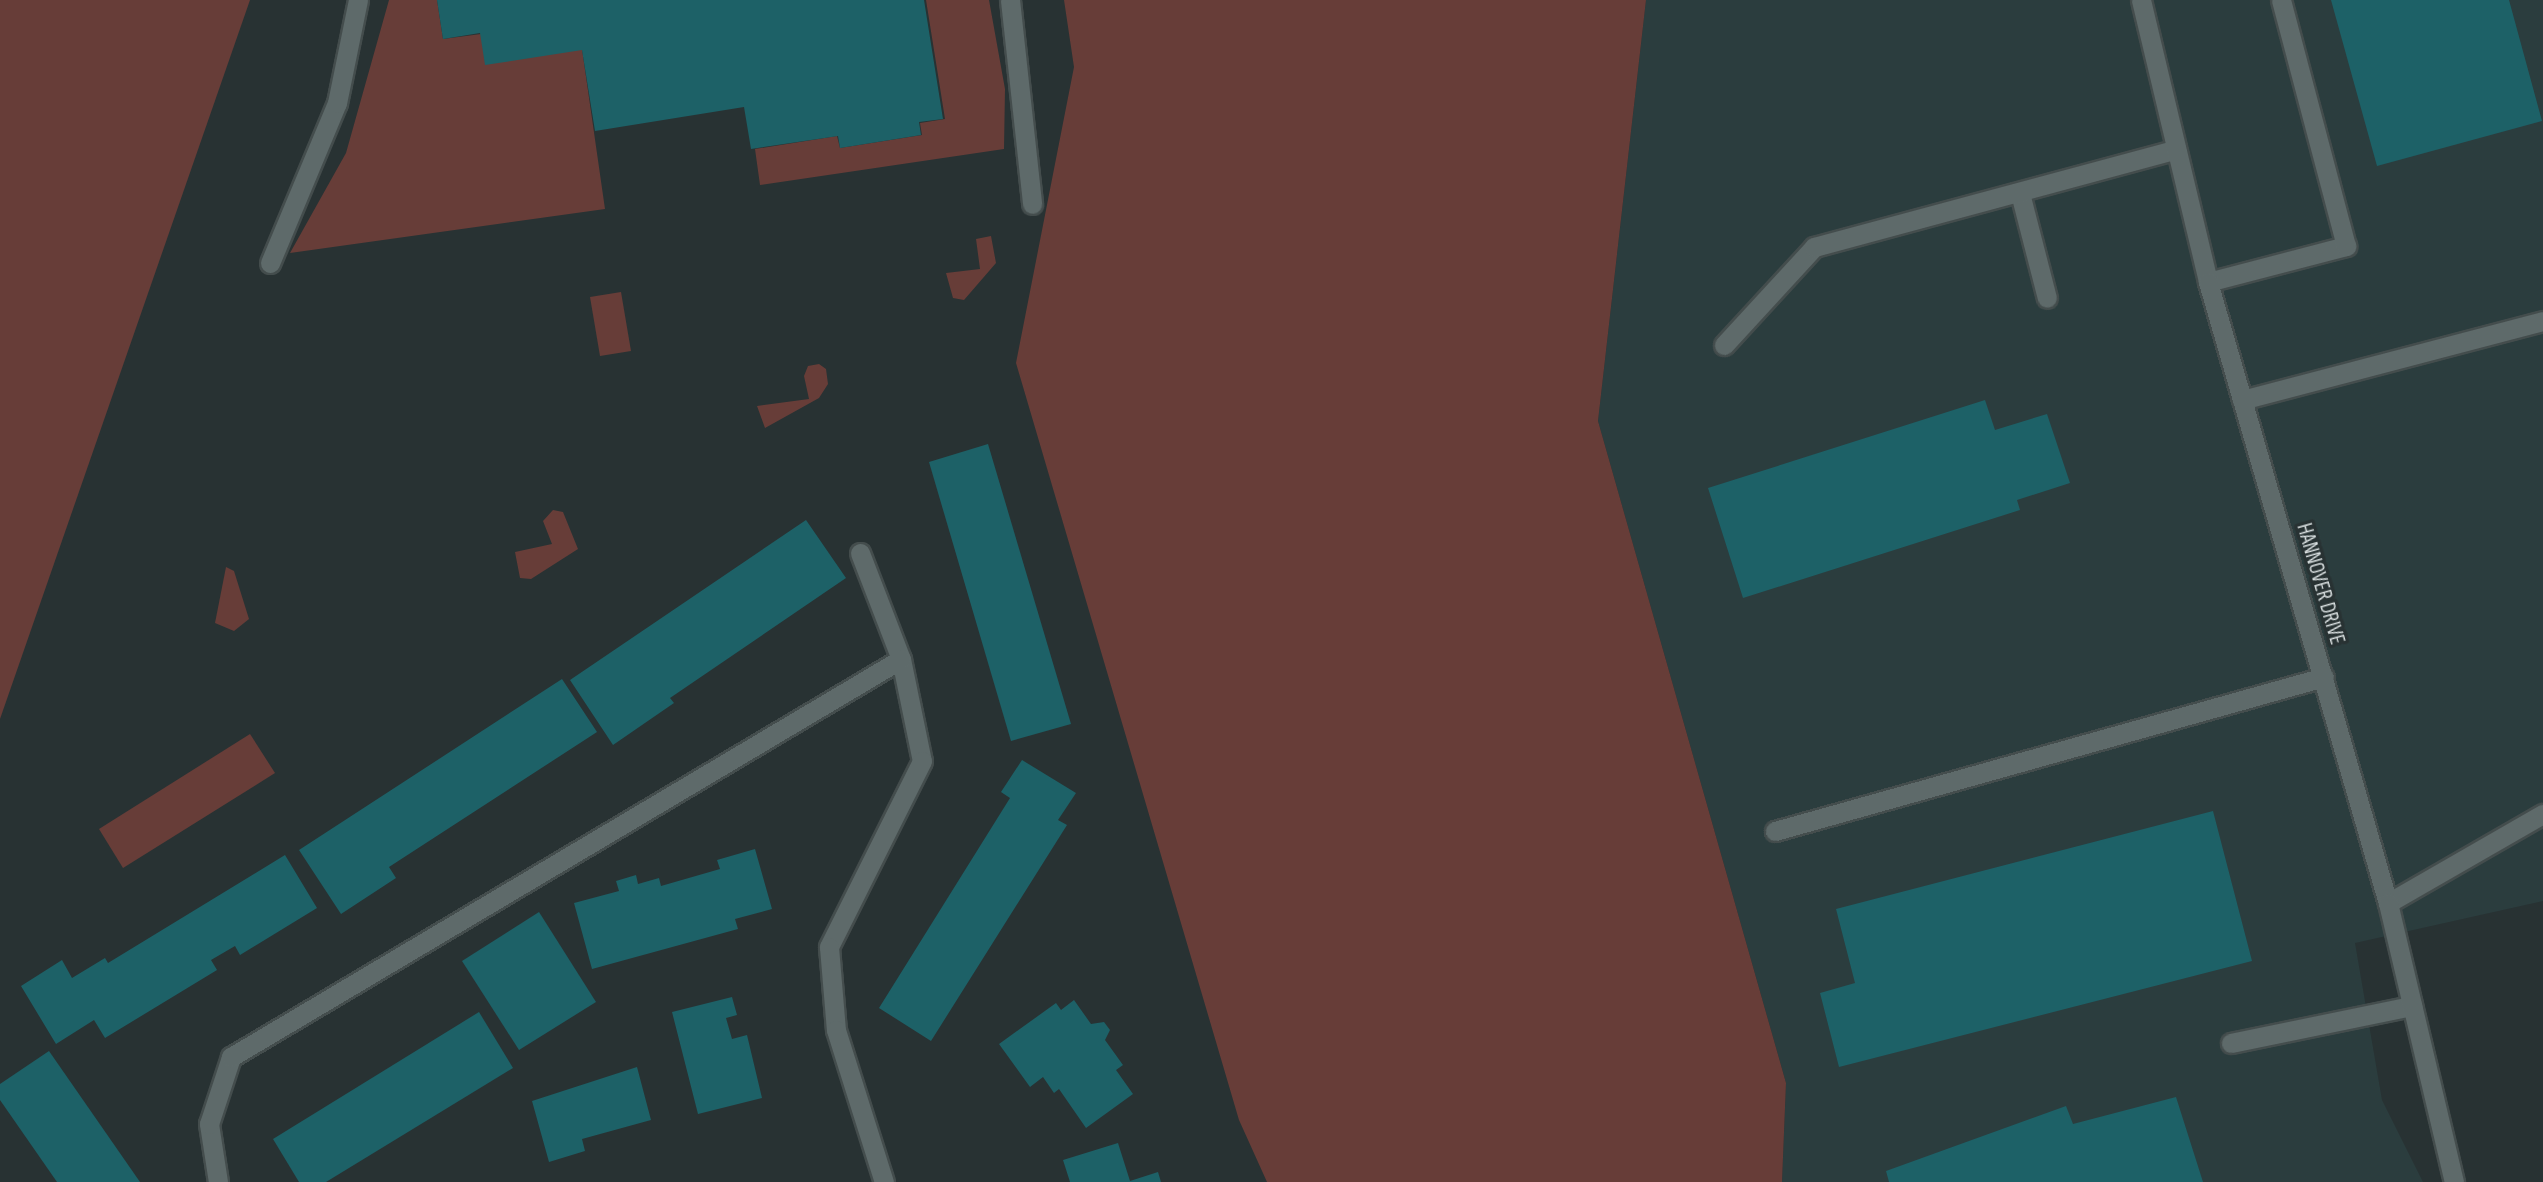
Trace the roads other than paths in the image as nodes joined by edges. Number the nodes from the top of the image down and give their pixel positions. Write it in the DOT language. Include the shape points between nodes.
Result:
graph roads {
  1 [pos="358,0"];
  2 [pos="1010,0"];
  3 [pos="2141,0"];
  4 [pos="2281,0"];
  5 [pos="2176,149"];
  6 [pos="2020,193"];
  7 [pos="1032,204"];
  8 [pos="270,263"];
  9 [pos="2207,282"];
  10 [pos="2047,298"];
  11 [pos="2543,321"];
  12 [pos="1724,345"];
  13 [pos="2242,400"];
  14 [pos="860,553"];
  15 [pos="901,659"];
  16 [pos="2324,677"];
  17 [pos="2543,814"];
  18 [pos="1775,831"];
  19 [pos="2388,903"];
  20 [pos="2412,1006"];
  21 [pos="2231,1043"];
  22 [pos="218,1182"];
  23 [pos="884,1182"];
  24 [pos="2454,1182"];
  1 -- 8 [label="street" via="337,103"];
  2 -- 7 [label="street"];
  3 -- 5 [label="street, HANNOVER DRIVE"];
  4 -- 9 [label="street" via="2346,246"];
  5 -- 6 [label="street"];
  5 -- 9 [label="street, HANNOVER DRIVE"];
  6 -- 10 [label="street"];
  6 -- 12 [label="street" via="1814,247"];
  9 -- 13 [label="street, HANNOVER DRIVE"];
  11 -- 13 [label="street"];
  13 -- 16 [label="street, HANNOVER DRIVE"];
  14 -- 15 [label="street"];
  15 -- 22 [label="street" via="231,1057 209,1124"];
  15 -- 23 [label="street" via="922,761 829,947 836,1030"];
  16 -- 18 [label="street"];
  16 -- 19 [label="street, HANNOVER DRIVE"];
  17 -- 19 [label="street"];
  19 -- 20 [label="street, HANNOVER DRIVE"];
  20 -- 21 [label="street"];
  20 -- 24 [label="street, HANNOVER DRIVE"];
}
